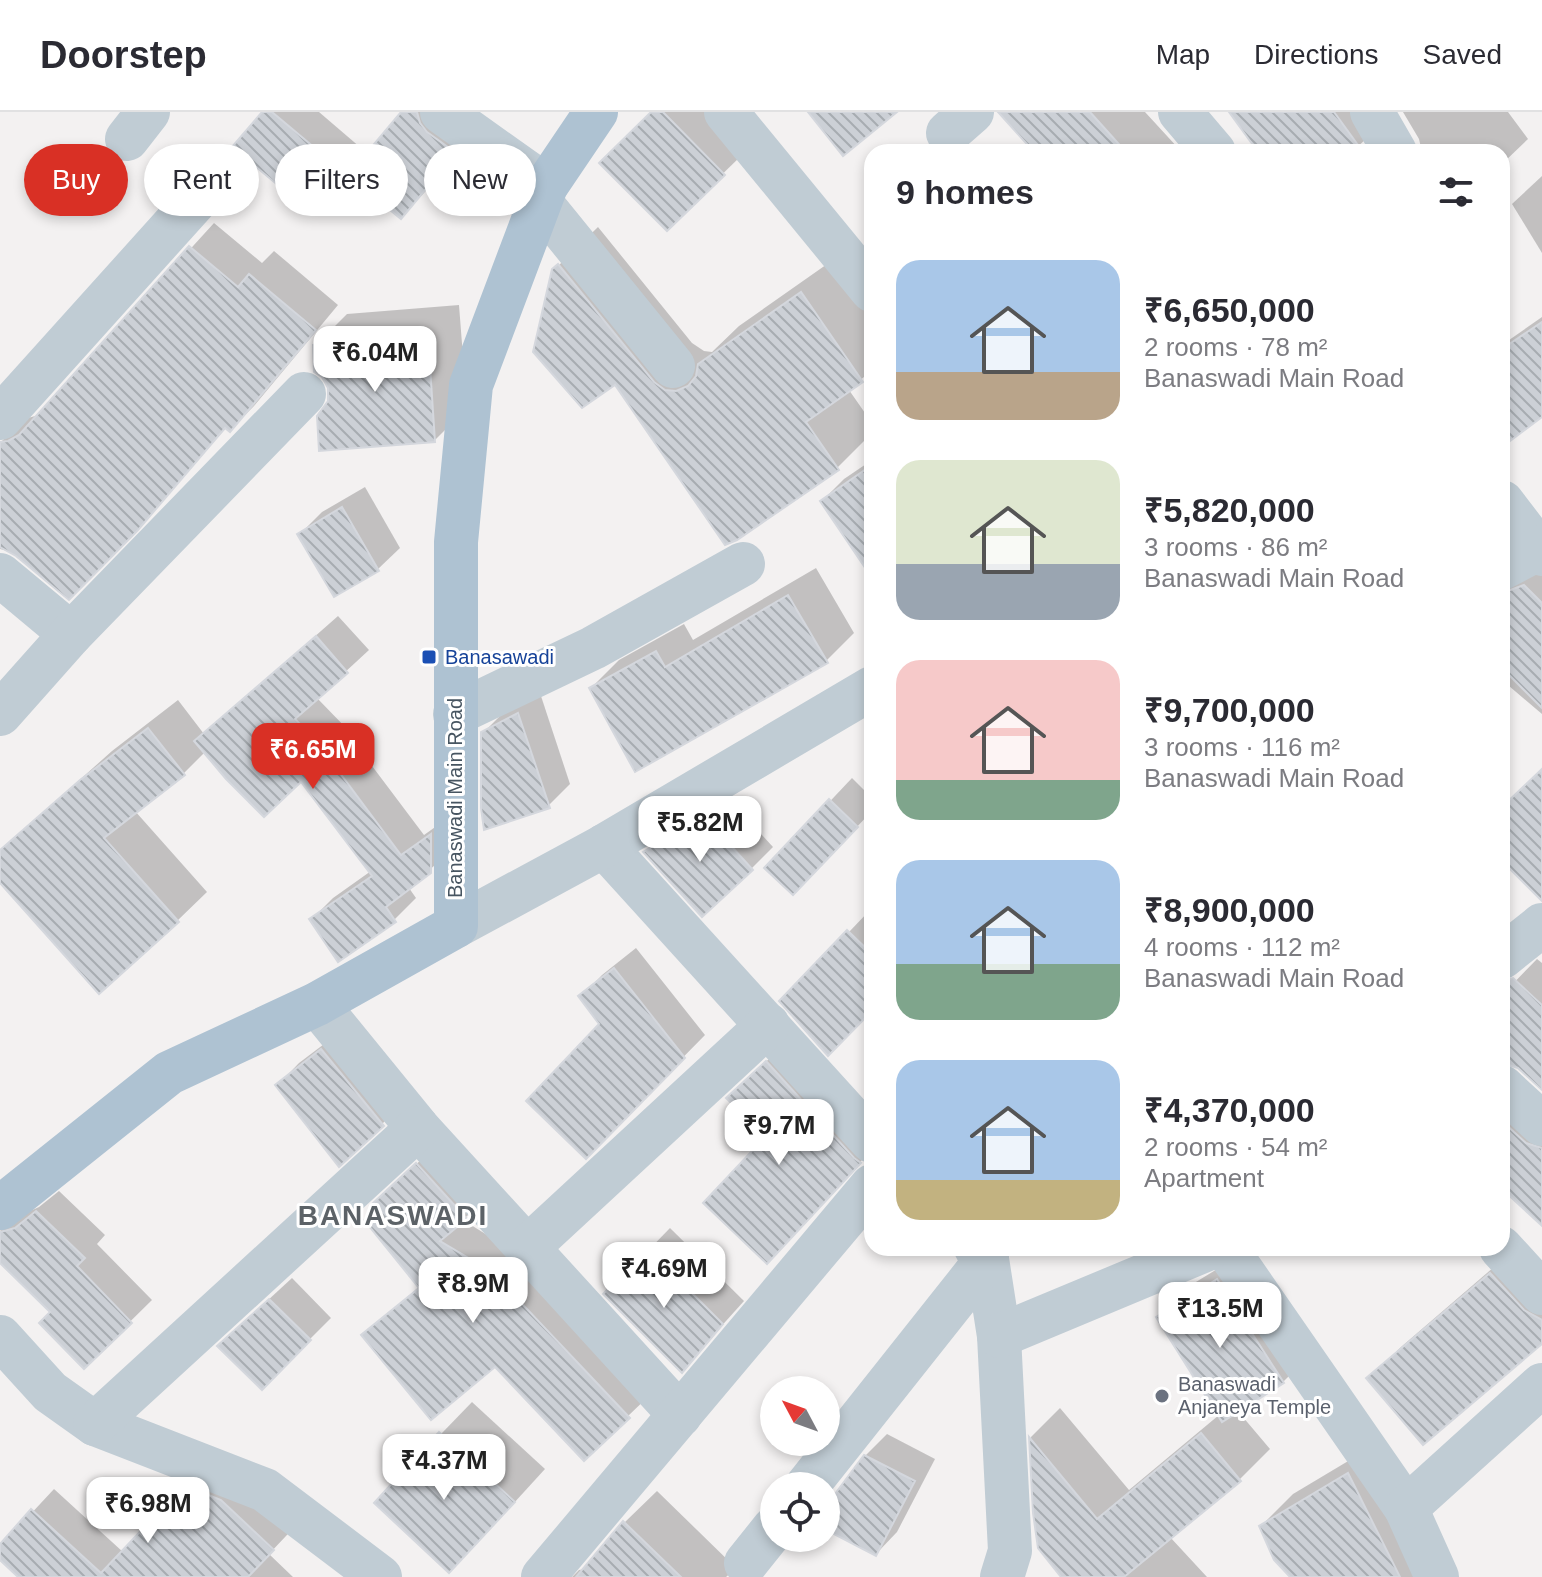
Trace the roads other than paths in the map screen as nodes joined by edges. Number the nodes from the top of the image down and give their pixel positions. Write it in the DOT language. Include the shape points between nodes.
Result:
graph roads {
  1 [pos="442,112"];
  2 [pos="596,112"];
  3 [pos="726,112"];
  4 [pos="1180,112"];
  5 [pos="1372,112"];
  6 [pos="1207,144"];
  7 [pos="1390,144"];
  8 [pos="543,194"];
  9 [pos="182,216"];
  10 [pos="864,280"];
  11 [pos="673,366"];
  12 [pos="304,394"];
  13 [pos="0,418"];
  14 [pos="1510,517"];
  15 [pos="1531,555"];
  16 [pos="743,564"];
  17 [pos="0,575"];
  18 [pos="71,634"];
  19 [pos="864,693"];
  20 [pos="0,714"];
  21 [pos="455,714"];
  22 [pos="604,846"];
  23 [pos="1542,925"];
  24 [pos="456,926"];
  25 [pos="1510,951"];
  26 [pos="317,1004"];
  27 [pos="768,1025"];
  28 [pos="1510,1094"];
  29 [pos="1542,1124"];
  30 [pos="418,1128"];
  31 [pos="864,1132"];
  32 [pos="864,1196"];
  33 [pos="0,1208"];
  34 [pos="528,1247"];
  35 [pos="979,1256"];
  36 [pos="982,1256"];
  37 [pos="1191,1256"];
  38 [pos="1232,1256"];
  39 [pos="1508,1256"];
  40 [pos="1542,1293"];
  41 [pos="999,1336"];
  42 [pos="0,1337"];
  43 [pos="1542,1385"];
  44 [pos="680,1415"];
  45 [pos="95,1424"];
  46 [pos="817,1472"];
  47 [pos="1406,1508"];
  48 [pos="760,1546"];
  49 [pos="746,1563"];
  50 [pos="380,1577"];
  51 [pos="543,1577"];
  52 [pos="1002,1577"];
  53 [pos="1437,1577"];
  1 -- 8 [label="street"];
  2 -- 8 [label="main road, Banaswadi Main Road"];
  3 -- 10 [label="street"];
  4 -- 6 [label="street"];
  5 -- 7 [label="street"];
  8 -- 11 [label="street"];
  8 -- 21 [label="main road, Banaswadi Main Road" via="471,385 456,542"];
  9 -- 13 [label="street"];
  12 -- 18 [label="street"];
  14 -- 15 [label="street"];
  16 -- 21 [label="street" via="593,648"];
  17 -- 18 [label="street"];
  18 -- 20 [label="street"];
  19 -- 22 [label="street"];
  21 -- 24 [label="main road, Banaswadi Main Road"];
  22 -- 24 [label="street"];
  22 -- 27 [label="street"];
  23 -- 25 [label="street"];
  24 -- 26 [label="main road, Banaswadi Main Road"];
  26 -- 30 [label="street"];
  26 -- 33 [label="main road, Banaswadi Main Road" via="169,1073"];
  27 -- 31 [label="street"];
  27 -- 34 [label="street"];
  28 -- 29 [label="street"];
  30 -- 34 [label="street"];
  30 -- 45 [label="street"];
  32 -- 44 [label="street"];
  34 -- 44 [label="street"];
  35 -- 46 [label="street"];
  36 -- 41 [label="street"];
  37 -- 41 [label="street"];
  38 -- 47 [label="street"];
  39 -- 40 [label="street"];
  41 -- 52 [label="street" via="1010,1551"];
  42 -- 45 [label="street" via="50,1392"];
  43 -- 47 [label="street"];
  44 -- 51 [label="street"];
  45 -- 50 [label="street" via="265,1490"];
  47 -- 53 [label="street"];
  48 -- 49 [label="street"];
}
